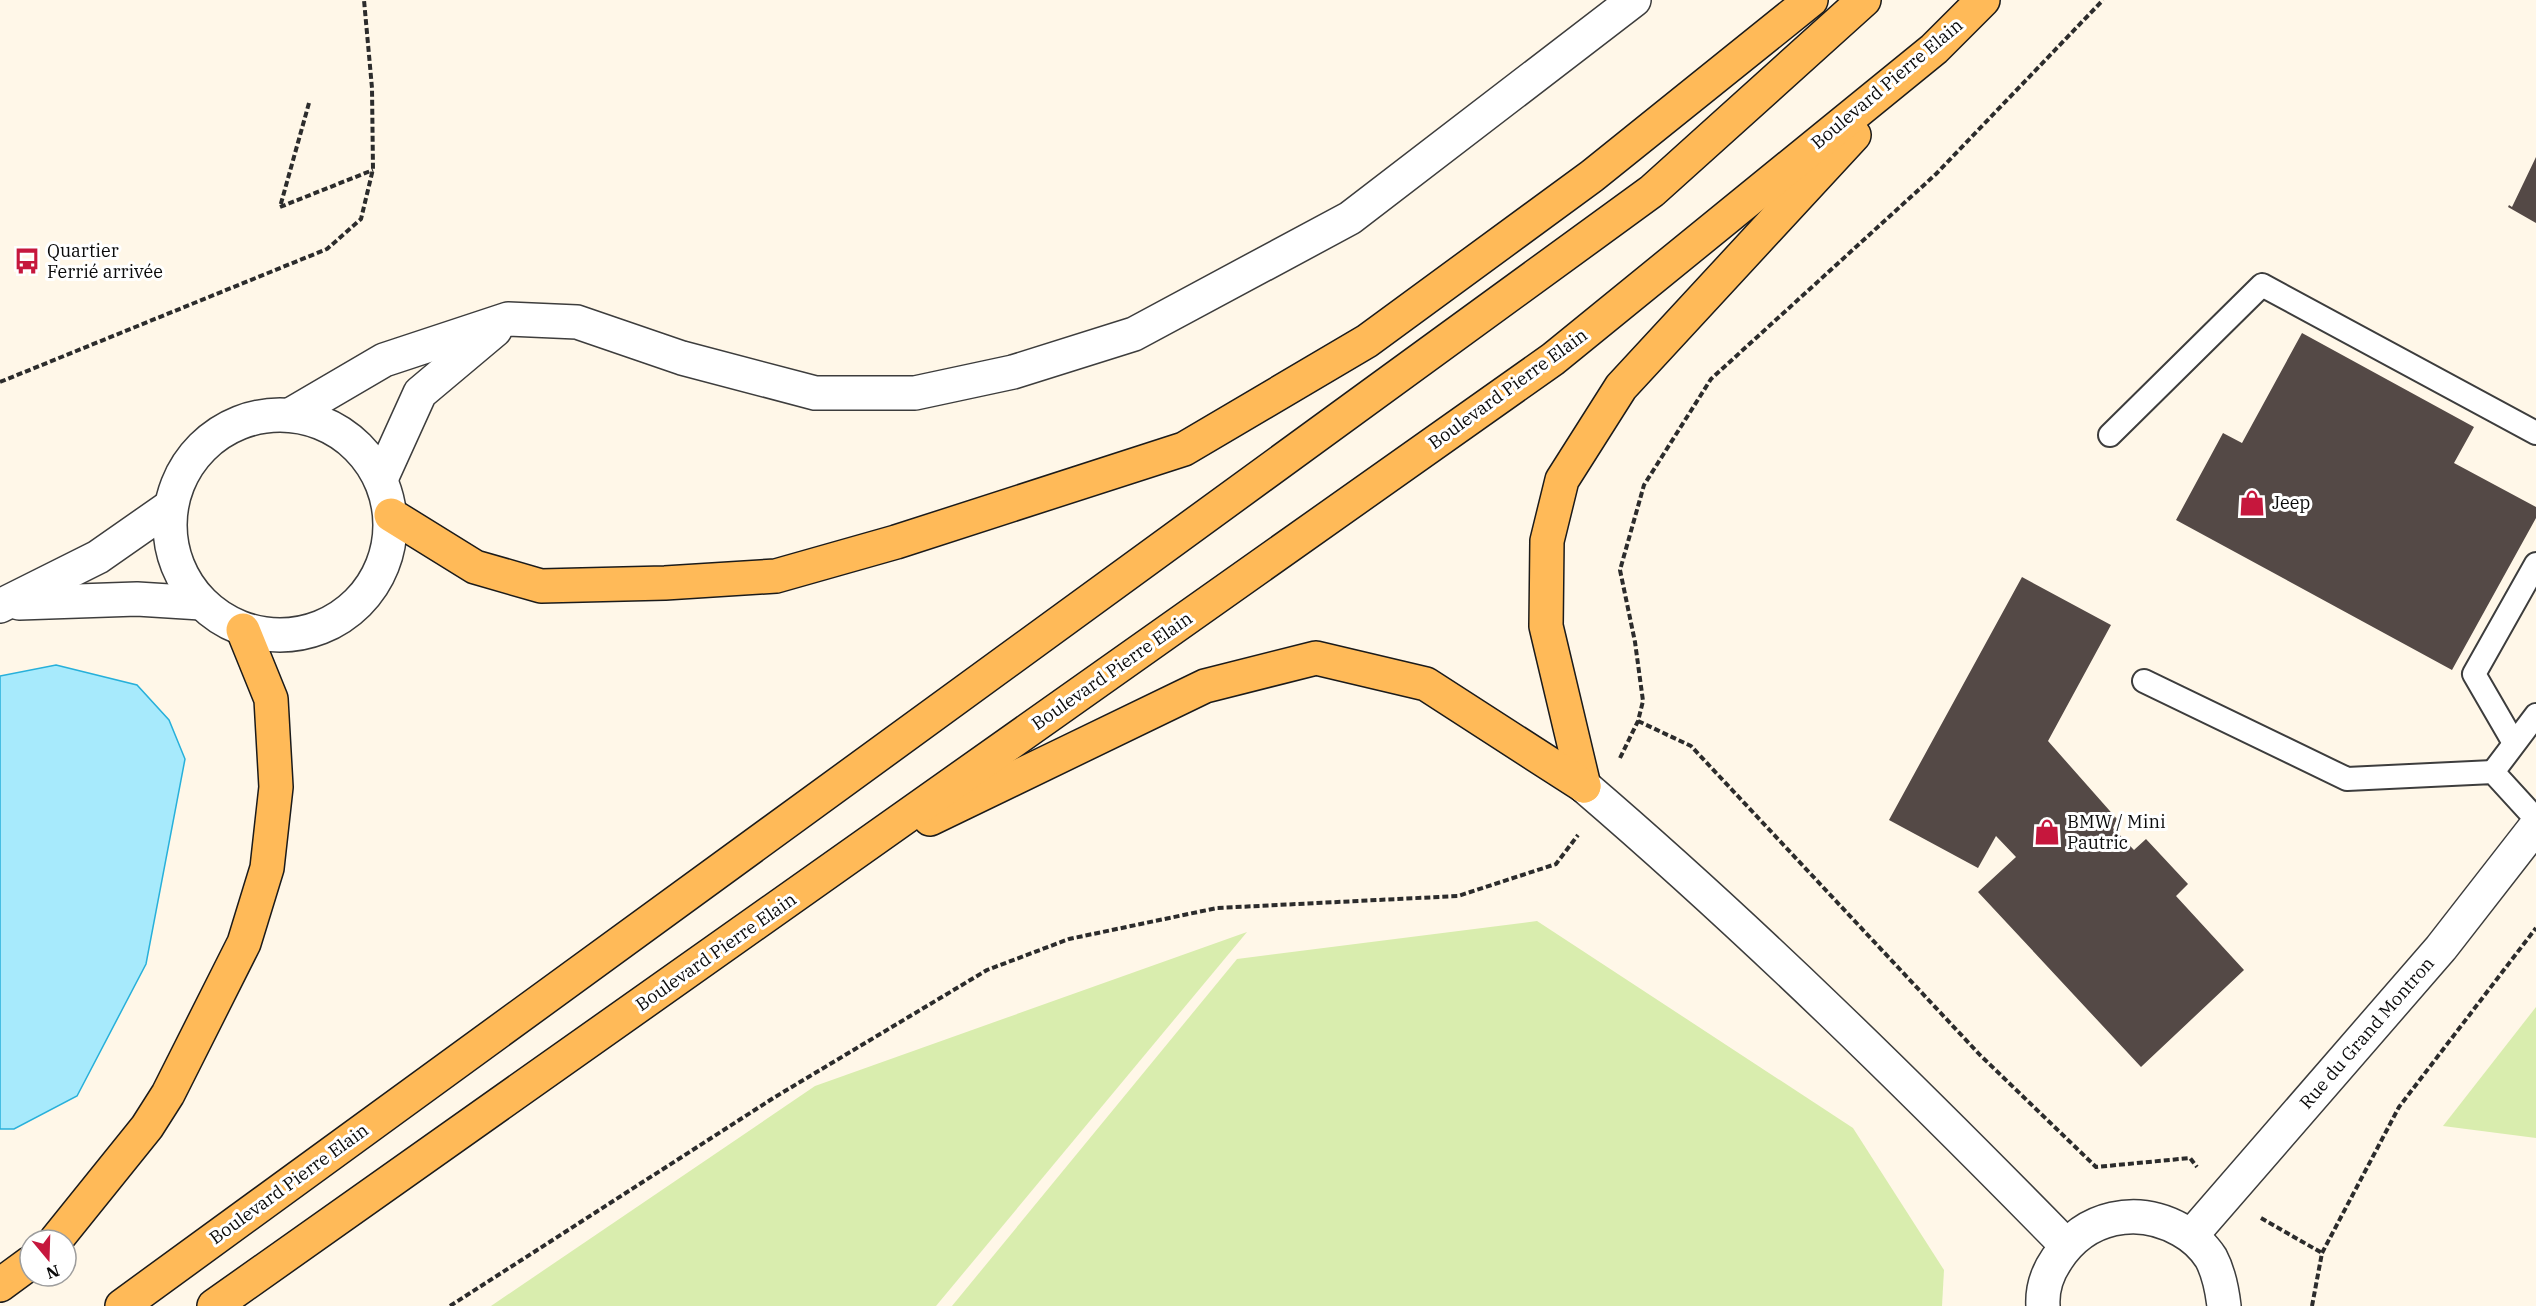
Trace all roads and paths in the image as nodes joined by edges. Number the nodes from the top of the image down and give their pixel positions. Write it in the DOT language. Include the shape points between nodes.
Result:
graph roads {
  1 [pos="364,0"];
  2 [pos="1811,0"];
  3 [pos="1864,0"];
  4 [pos="1983,0"];
  5 [pos="2103,0"];
  6 [pos="1620,5"];
  7 [pos="1934,49"];
  8 [pos="309,104"];
  9 [pos="373,169"];
  10 [pos="508,319"];
  11 [pos="0,382"];
  12 [pos="290,415"];
  13 [pos="2536,432"];
  14 [pos="2110,435"];
  15 [pos="381,479"];
  16 [pos="171,506"];
  17 [pos="390,515"];
  18 [pos="2536,564"];
  19 [pos="201,603"];
  20 [pos="4,605"];
  21 [pos="243,630"];
  22 [pos="2144,681"];
  23 [pos="2536,715"];
  24 [pos="1638,721"];
  25 [pos="2514,743"];
  26 [pos="1616,764"];
  27 [pos="2493,772"];
  28 [pos="1584,786"];
  29 [pos="2536,819"];
  30 [pos="2536,826"];
  31 [pos="1580,832"];
  32 [pos="845,860"];
  33 [pos="2536,928"];
  34 [pos="2224,1196"];
  35 [pos="66,1228"];
  36 [pos="2191,1236"];
  37 [pos="2066,1245"];
  38 [pos="2322,1253"];
  39 [pos="18,1272"];
  40 [pos="0,1285"];
  41 [pos="122,1306"];
  42 [pos="214,1306"];
  43 [pos="450,1306"];
  44 [pos="2043,1306"];
  45 [pos="2224,1306"];
  46 [pos="2312,1306"];
  1 -- 9 [label="path" via="372,88"];
  2 -- 17 [label="main road" via="1592,176 1377,334 1184,449 896,542 776,576 541,586 475,567"];
  3 -- 41 [label="main road, Boulevard Pierre Elain" via="1652,191"];
  4 -- 7 [label="main road, Boulevard Pierre Elain"];
  5 -- 24 [label="path" via="1936,174 1711,380 1644,486 1620,570 1635,642 1642,701"];
  6 -- 10 [label="street" via="1350,218 1134,334 1013,372 915,393 815,393 682,358 577,322"];
  7 -- 28 [label="main road" via="1621,387 1562,480 1547,540 1546,626"];
  7 -- 32 [label="main road, Boulevard Pierre Elain" via="1553,359"];
  8 -- 9 [label="path" via="280,207"];
  9 -- 11 [label="path" via="361,219 327,249"];
  10 -- 12 [label="street" via="384,360"];
  10 -- 15 [label="street" via="420,393"];
  12 -- 15 [label="street" via="318,421 344,435 366,455"];
  12 -- 16 [label="street" via="257,417 226,428 200,448 187,466"];
  13 -- 14 [label="lane" via="2262,285"];
  15 -- 17 [label="street"];
  16 -- 19 [label="street" via="170,541 181,575"];
  16 -- 20 [label="street" via="98,557"];
  17 -- 21 [label="street" via="389,546 379,576 360,602 335,622 306,633 274,636"];
  18 -- 25 [label="lane" via="2474,674"];
  19 -- 20 [label="street" via="137,599"];
  19 -- 21 [label="street" via="220,619"];
  21 -- 35 [label="main road" via="271,699 276,788 264,879 244,943 168,1094 147,1127"];
  22 -- 27 [label="lane" via="2347,779"];
  23 -- 25 [label="lane"];
  24 -- 26 [label="path"];
  24 -- 34 [label="path" via="1691,746 1980,1055 2096,1167 2190,1158"];
  25 -- 27 [label="lane"];
  27 -- 29 [label="lane"];
  28 -- 32 [label="main road" via="1426,684 1316,658 1205,686"];
  28 -- 37 [label="street" via="1776,958 1930,1106"];
  30 -- 34 [label="street, Rue du Grand Montron" via="2441,948"];
  31 -- 43 [label="path" via="1556,864 1458,896 1217,908 1069,939 987,970 775,1097"];
  32 -- 42 [label="main road, Boulevard Pierre Elain"];
  33 -- 38 [label="path" via="2399,1107"];
  34 -- 36 [label="street, Rue du Grand Montron"];
  34 -- 38 [label="path"];
  36 -- 37 [label="street" via="2168,1222 2141,1215 2113,1218 2088,1227"];
  36 -- 45 [label="street" via="2210,1256 2222,1282"];
  37 -- 44 [label="street" via="2050,1269"];
  38 -- 46 [label="path"];
  39 -- 40 [label="main road"];
}
